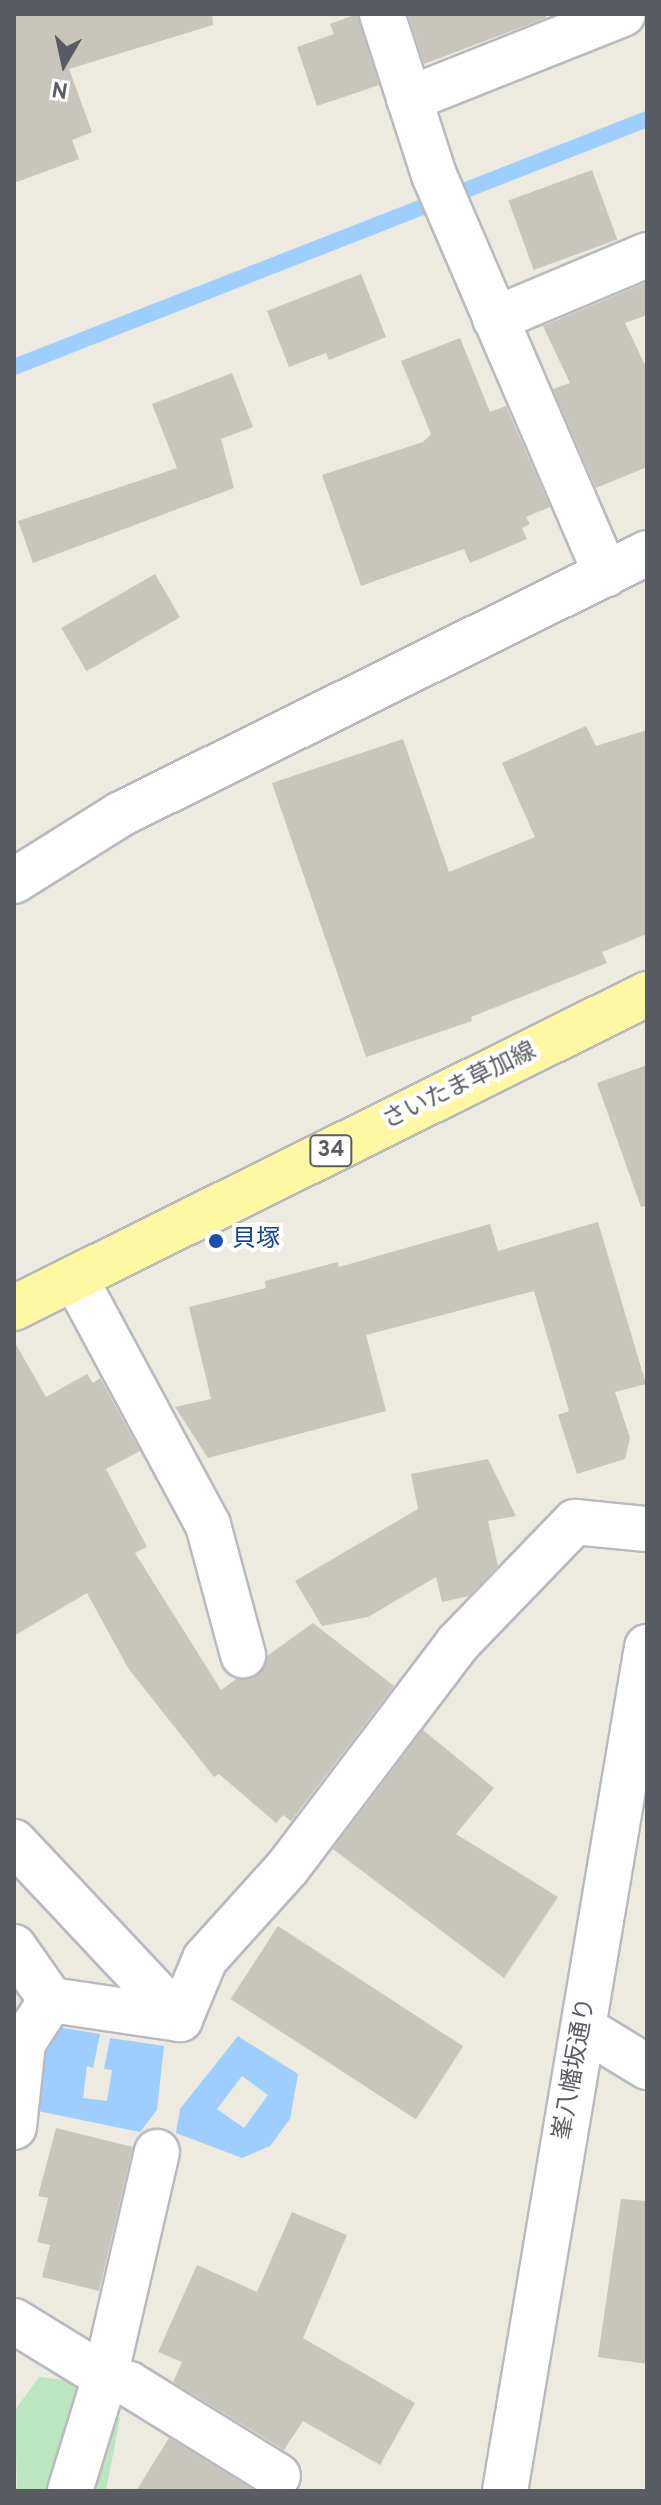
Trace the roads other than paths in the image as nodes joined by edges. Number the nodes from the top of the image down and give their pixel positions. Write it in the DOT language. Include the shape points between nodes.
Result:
graph roads {
  1 [pos="382,14"];
  2 [pos="623,14"];
  3 [pos="409,99"];
  4 [pos="647,255"];
  5 [pos="495,319"];
  6 [pos="647,553"];
  7 [pos="606,575"];
  8 [pos="14,881"];
  9 [pos="647,994"];
  10 [pos="75,1278"];
  11 [pos="14,1308"];
  12 [pos="647,1529"];
  13 [pos="647,1648"];
  14 [pos="243,1655"];
  15 [pos="14,1842"];
  16 [pos="14,1947"];
  17 [pos="51,2000"];
  18 [pos="180,2019"];
  19 [pos="583,2028"];
  20 [pos="647,2067"];
  21 [pos="14,2127"];
  22 [pos="157,2152"];
  23 [pos="14,2321"];
  24 [pos="105,2377"];
  25 [pos="278,2476"];
  26 [pos="70,2491"];
  27 [pos="505,2491"];
  1 -- 3 [label="street"];
  2 -- 3 [label="street"];
  3 -- 5 [label="street" via="434,175"];
  4 -- 5 [label="street"];
  5 -- 7 [label="street"];
  6 -- 7 [label="street"];
  7 -- 8 [label="street" via="121,814"];
  9 -- 10 [label="main road, さいたま草加線 / 34"];
  10 -- 11 [label="main road, さいたま草加線 / 34"];
  10 -- 14 [label="street" via="208,1525"];
  12 -- 18 [label="street" via="575,1522 457,1644 288,1867 205,1959"];
  13 -- 19 [label="street, 峯八幡坂通り"];
  15 -- 18 [label="street"];
  16 -- 17 [label="street"];
  17 -- 18 [label="street"];
  17 -- 21 [label="street" via="23,2043"];
  19 -- 20 [label="street"];
  19 -- 27 [label="street, 峯八幡坂通り"];
  22 -- 24 [label="street"];
  23 -- 24 [label="street"];
  24 -- 25 [label="street" via="129,2384"];
  24 -- 26 [label="street"];
}
